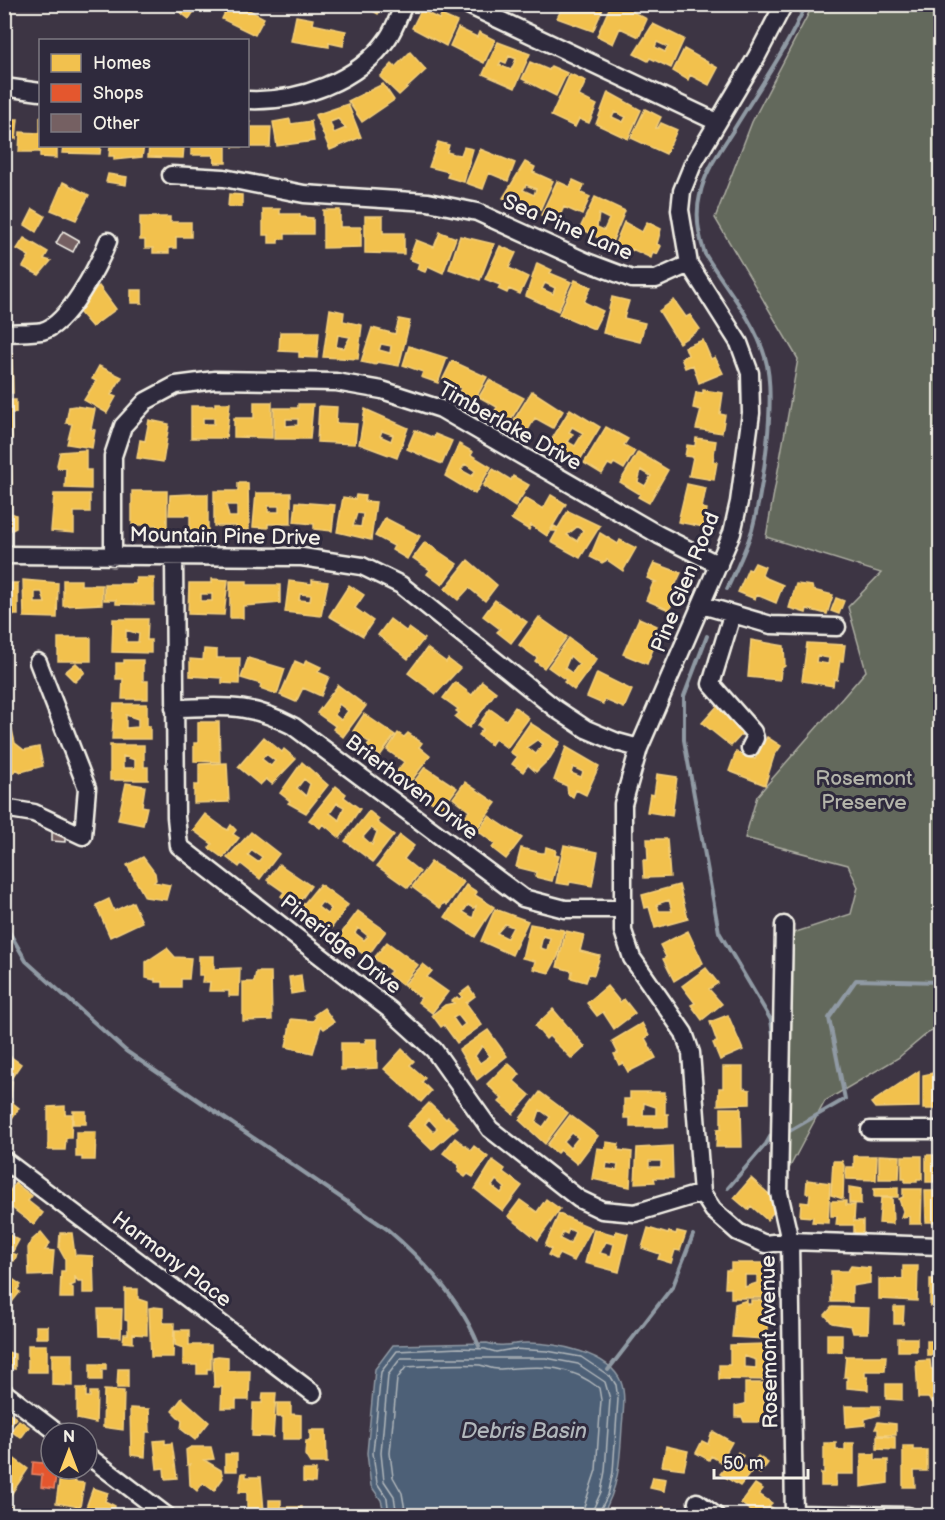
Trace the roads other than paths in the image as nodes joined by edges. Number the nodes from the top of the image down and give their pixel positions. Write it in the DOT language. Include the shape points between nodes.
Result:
graph roads {
  1 [pos="405,4"];
  2 [pos="466,4"];
  3 [pos="784,4"];
  4 [pos="4,87"];
  5 [pos="39,92"];
  6 [pos="249,100"];
  7 [pos="717,122"];
  8 [pos="171,175"];
  9 [pos="108,241"];
  10 [pos="689,264"];
  11 [pos="4,333"];
  12 [pos="4,555"];
  13 [pos="174,556"];
  14 [pos="113,557"];
  15 [pos="719,565"];
  16 [pos="702,605"];
  17 [pos="732,615"];
  18 [pos="837,627"];
  19 [pos="38,662"];
  20 [pos="174,708"];
  21 [pos="639,748"];
  22 [pos="750,748"];
  23 [pos="4,808"];
  24 [pos="621,909"];
  25 [pos="784,925"];
  26 [pos="870,1130"];
  27 [pos="940,1131"];
  28 [pos="4,1160"];
  29 [pos="702,1192"];
  30 [pos="790,1241"];
  31 [pos="940,1246"];
  32 [pos="4,1392"];
  33 [pos="313,1393"];
  34 [pos="42,1421"];
  35 [pos="99,1464"];
  36 [pos="697,1502"];
  37 [pos="167,1515"];
  38 [pos="716,1515"];
  39 [pos="794,1515"];
  40 [pos="908,1515"];
  1 -- 6 [label="street" via="388,38 346,77 314,90 266,101"];
  2 -- 7 [label="street"];
  3 -- 7 [label="street, Pine Glen Road"];
  4 -- 5 [label="street"];
  7 -- 10 [label="street, Pine Glen Road" via="682,191 680,210"];
  8 -- 10 [label="street, Sea Pine Lane" via="224,178 304,194 428,202 477,212 632,279 656,279"];
  9 -- 11 [label="street" via="99,265 68,310 45,330"];
  10 -- 15 [label="street, Pine Glen Road" via="739,343 750,373 752,413 739,502"];
  12 -- 14 [label="street, Mountain Pine Drive"];
  13 -- 14 [label="street, Mountain Pine Drive"];
  13 -- 20 [label="street, Pineridge Drive"];
  13 -- 21 [label="street, Mountain Pine Drive" via="302,556 362,566 401,585 586,729"];
  14 -- 15 [label="street, Timberlake Drive" via="113,456 123,426 146,401 176,385 259,380 336,382 382,390 441,409 658,535"];
  15 -- 16 [label="street, Pine Glen Road"];
  16 -- 17 [label="street"];
  16 -- 21 [label="street, Pine Glen Road"];
  17 -- 18 [label="street" via="780,626"];
  17 -- 22 [label="street" via="711,684 753,732 755,738"];
  19 -- 23 [label="street" via="87,788 84,836 34,813"];
  20 -- 24 [label="street, Brierhaven Drive" via="240,706 266,712 293,726 523,898 565,909"];
  20 -- 29 [label="street, Pineridge Drive" via="178,846 390,1010 434,1050 490,1129 579,1199 602,1210 635,1213"];
  21 -- 24 [label="street, Pine Glen Road" via="622,804"];
  24 -- 29 [label="street, Pine Glen Road" via="622,931 632,958 684,1033 691,1053"];
  25 -- 30 [label="street, Rosemont Avenue" via="779,1193"];
  26 -- 27 [label="street"];
  28 -- 33 [label="street, Harmony Place"];
  29 -- 30 [label="street" via="723,1221 738,1232 765,1244"];
  30 -- 31 [label="street"];
  30 -- 39 [label="street, Rosemont Avenue"];
  32 -- 34 [label="street"];
  35 -- 37 [label="street"];
  36 -- 38 [label="street"];
  39 -- 40 [label="street"];
}
